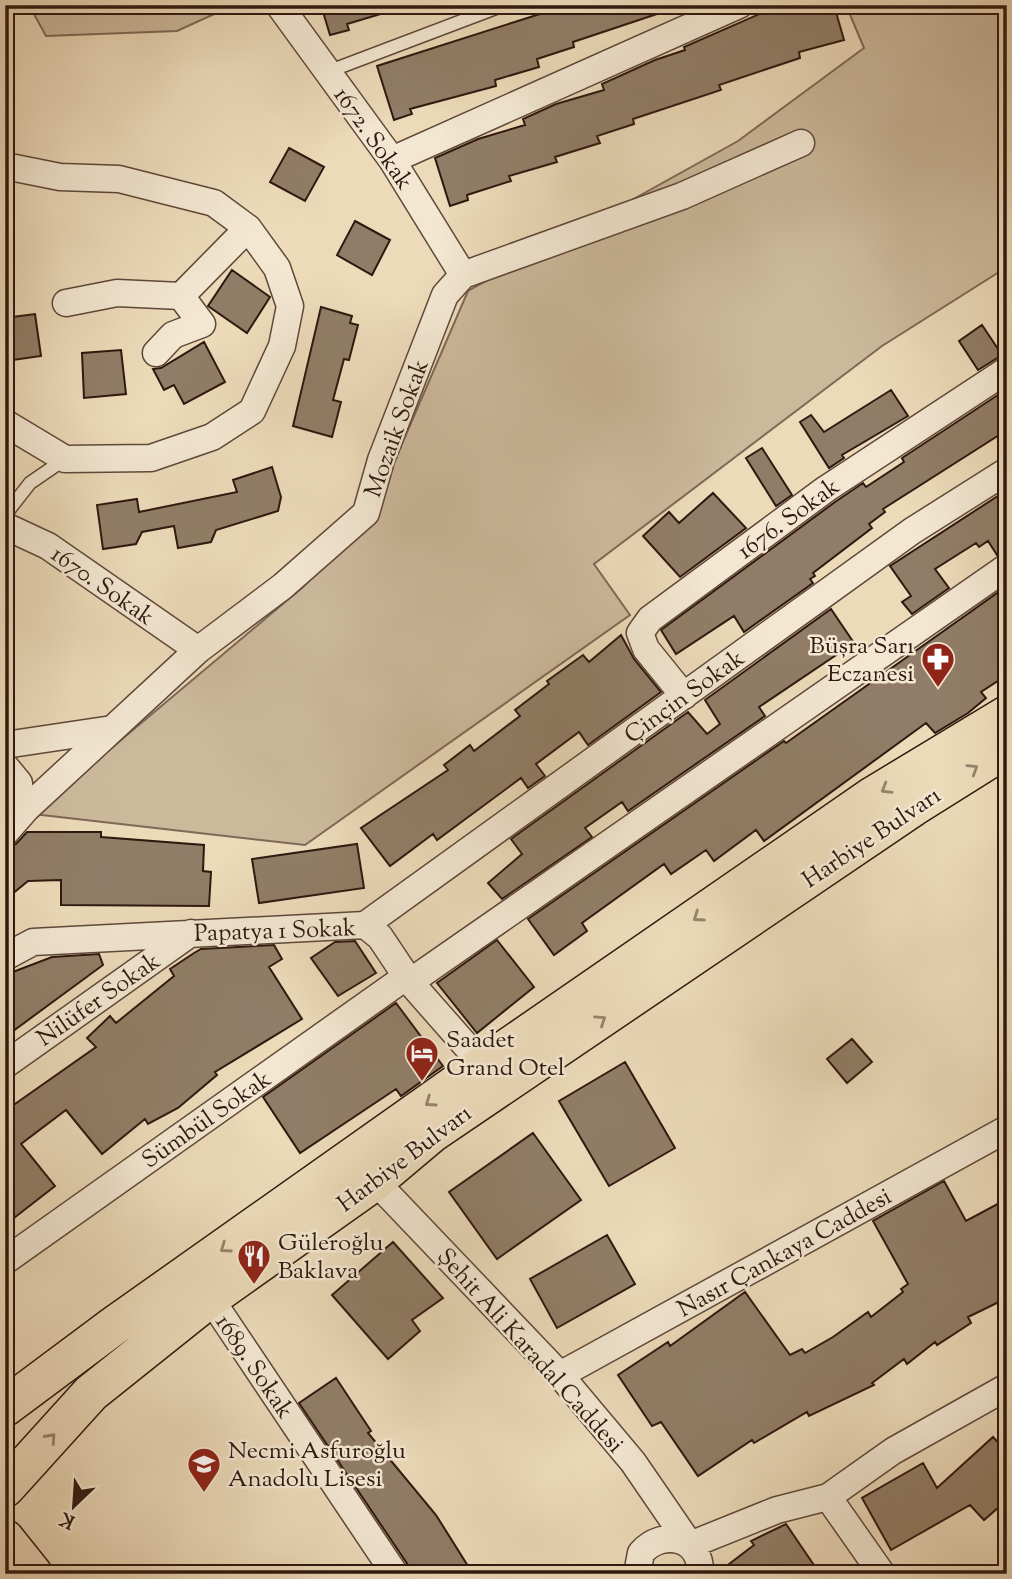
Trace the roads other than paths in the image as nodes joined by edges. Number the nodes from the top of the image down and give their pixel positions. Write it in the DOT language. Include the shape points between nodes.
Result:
graph roads {
  1 [pos="279,5"];
  2 [pos="504,5"];
  3 [pos="739,5"];
  4 [pos="327,72"];
  5 [pos="801,143"];
  6 [pos="392,160"];
  7 [pos="5,166"];
  8 [pos="248,228"];
  9 [pos="463,275"];
  10 [pos="181,296"];
  11 [pos="66,303"];
  12 [pos="156,353"];
  13 [pos="1007,370"];
  14 [pos="5,423"];
  15 [pos="65,459"];
  16 [pos="1007,471"];
  17 [pos="5,515"];
  18 [pos="5,526"];
  19 [pos="1007,568"];
  20 [pos="198,650"];
  21 [pos="684,696"];
  22 [pos="1007,715"];
  23 [pos="113,729"];
  24 [pos="5,745"];
  25 [pos="1007,748"];
  26 [pos="5,766"];
  27 [pos="13,824"];
  28 [pos="365,925"];
  29 [pos="191,933"];
  30 [pos="5,957"];
  31 [pos="409,979"];
  32 [pos="5,1065"];
  33 [pos="482,1065"];
  34 [pos="1007,1129"];
  35 [pos="374,1181"];
  36 [pos="5,1261"];
  37 [pos="210,1298"];
  38 [pos="560,1375"];
  39 [pos="1007,1387"];
  40 [pos="5,1407"];
  41 [pos="5,1488"];
  42 [pos="828,1497"];
  43 [pos="5,1539"];
  44 [pos="690,1545"];
  45 [pos="33,1574"];
  46 [pos="395,1574"];
  47 [pos="638,1574"];
  48 [pos="700,1574"];
  49 [pos="882,1574"];
  1 -- 4 [label="street, 1672. Sokak"];
  2 -- 4 [label="lane"];
  3 -- 6 [label="street"];
  4 -- 6 [label="street, 1672. Sokak"];
  5 -- 9 [label="street" via="682,196"];
  6 -- 9 [label="street, 1672. Sokak"];
  7 -- 8 [label="street" via="60,177 151,185 214,204"];
  8 -- 10 [label="street"];
  8 -- 15 [label="street" via="277,268 290,306 282,346 252,411 212,437 151,458"];
  9 -- 20 [label="street, Mozaik Sokak" via="445,295 381,460 366,513 283,586"];
  10 -- 11 [label="street" via="117,293"];
  10 -- 12 [label="street" via="202,324 173,335"];
  13 -- 21 [label="street, 1676. Sokak" via="826,489 650,619 640,633 646,649"];
  14 -- 15 [label="street"];
  15 -- 17 [label="lane" via="30,483"];
  16 -- 21 [label="street, Çinçin Sokak" via="912,531"];
  18 -- 20 [label="street, 1670. Sokak" via="48,546"];
  19 -- 31 [label="street, Sümbül Sokak"];
  20 -- 23 [label="street, Mozaik Sokak"];
  21 -- 28 [label="street, Çinçin Sokak"];
  22 -- 33 [label="main road, Harbiye Bulvarı, one-way" via="873,796"];
  23 -- 24 [label="street"];
  23 -- 27 [label="street, Mozaik Sokak"];
  35 -- 25 [label="main road, Harbiye Bulvarı, one-way" via="432,1133"];
  26 -- 27 [label="street" via="19,783"];
  28 -- 29 [label="street, Papatya 1 Sokak"];
  28 -- 31 [label="street, Papatya 1 Sokak" via="380,937"];
  29 -- 30 [label="street, Papatya 1 Sokak" via="33,942"];
  29 -- 32 [label="street, Nilüfer Sokak"];
  31 -- 33 [label="street, Papatya 1 Sokak"];
  31 -- 36 [label="street, Sümbül Sokak"];
  33 -- 40 [label="main road, Harbiye Bulvarı, one-way"];
  34 -- 38 [label="street, Nasır Çankaya Caddesi"];
  35 -- 37 [label="main road, Harbiye Bulvarı"];
  35 -- 38 [label="street, Şehit Ali Karadal Caddesi"];
  41 -- 37 [label="main road, Harbiye Bulvarı, one-way" via="91,1393"];
  37 -- 46 [label="street, 1689. Sokak"];
  38 -- 44 [label="street, Şehit Ali Karadal Caddesi" via="633,1462"];
  39 -- 42 [label="street" via="893,1451"];
  42 -- 44 [label="street" via="777,1510"];
  42 -- 49 [label="street"];
  43 -- 45 [label="main road"];
  44 -- 47 [label="street" via="669,1537 658,1539 641,1553"];
  44 -- 48 [label="street, Şehit Ali Karadal Caddesi" via="700,1561"];
}
